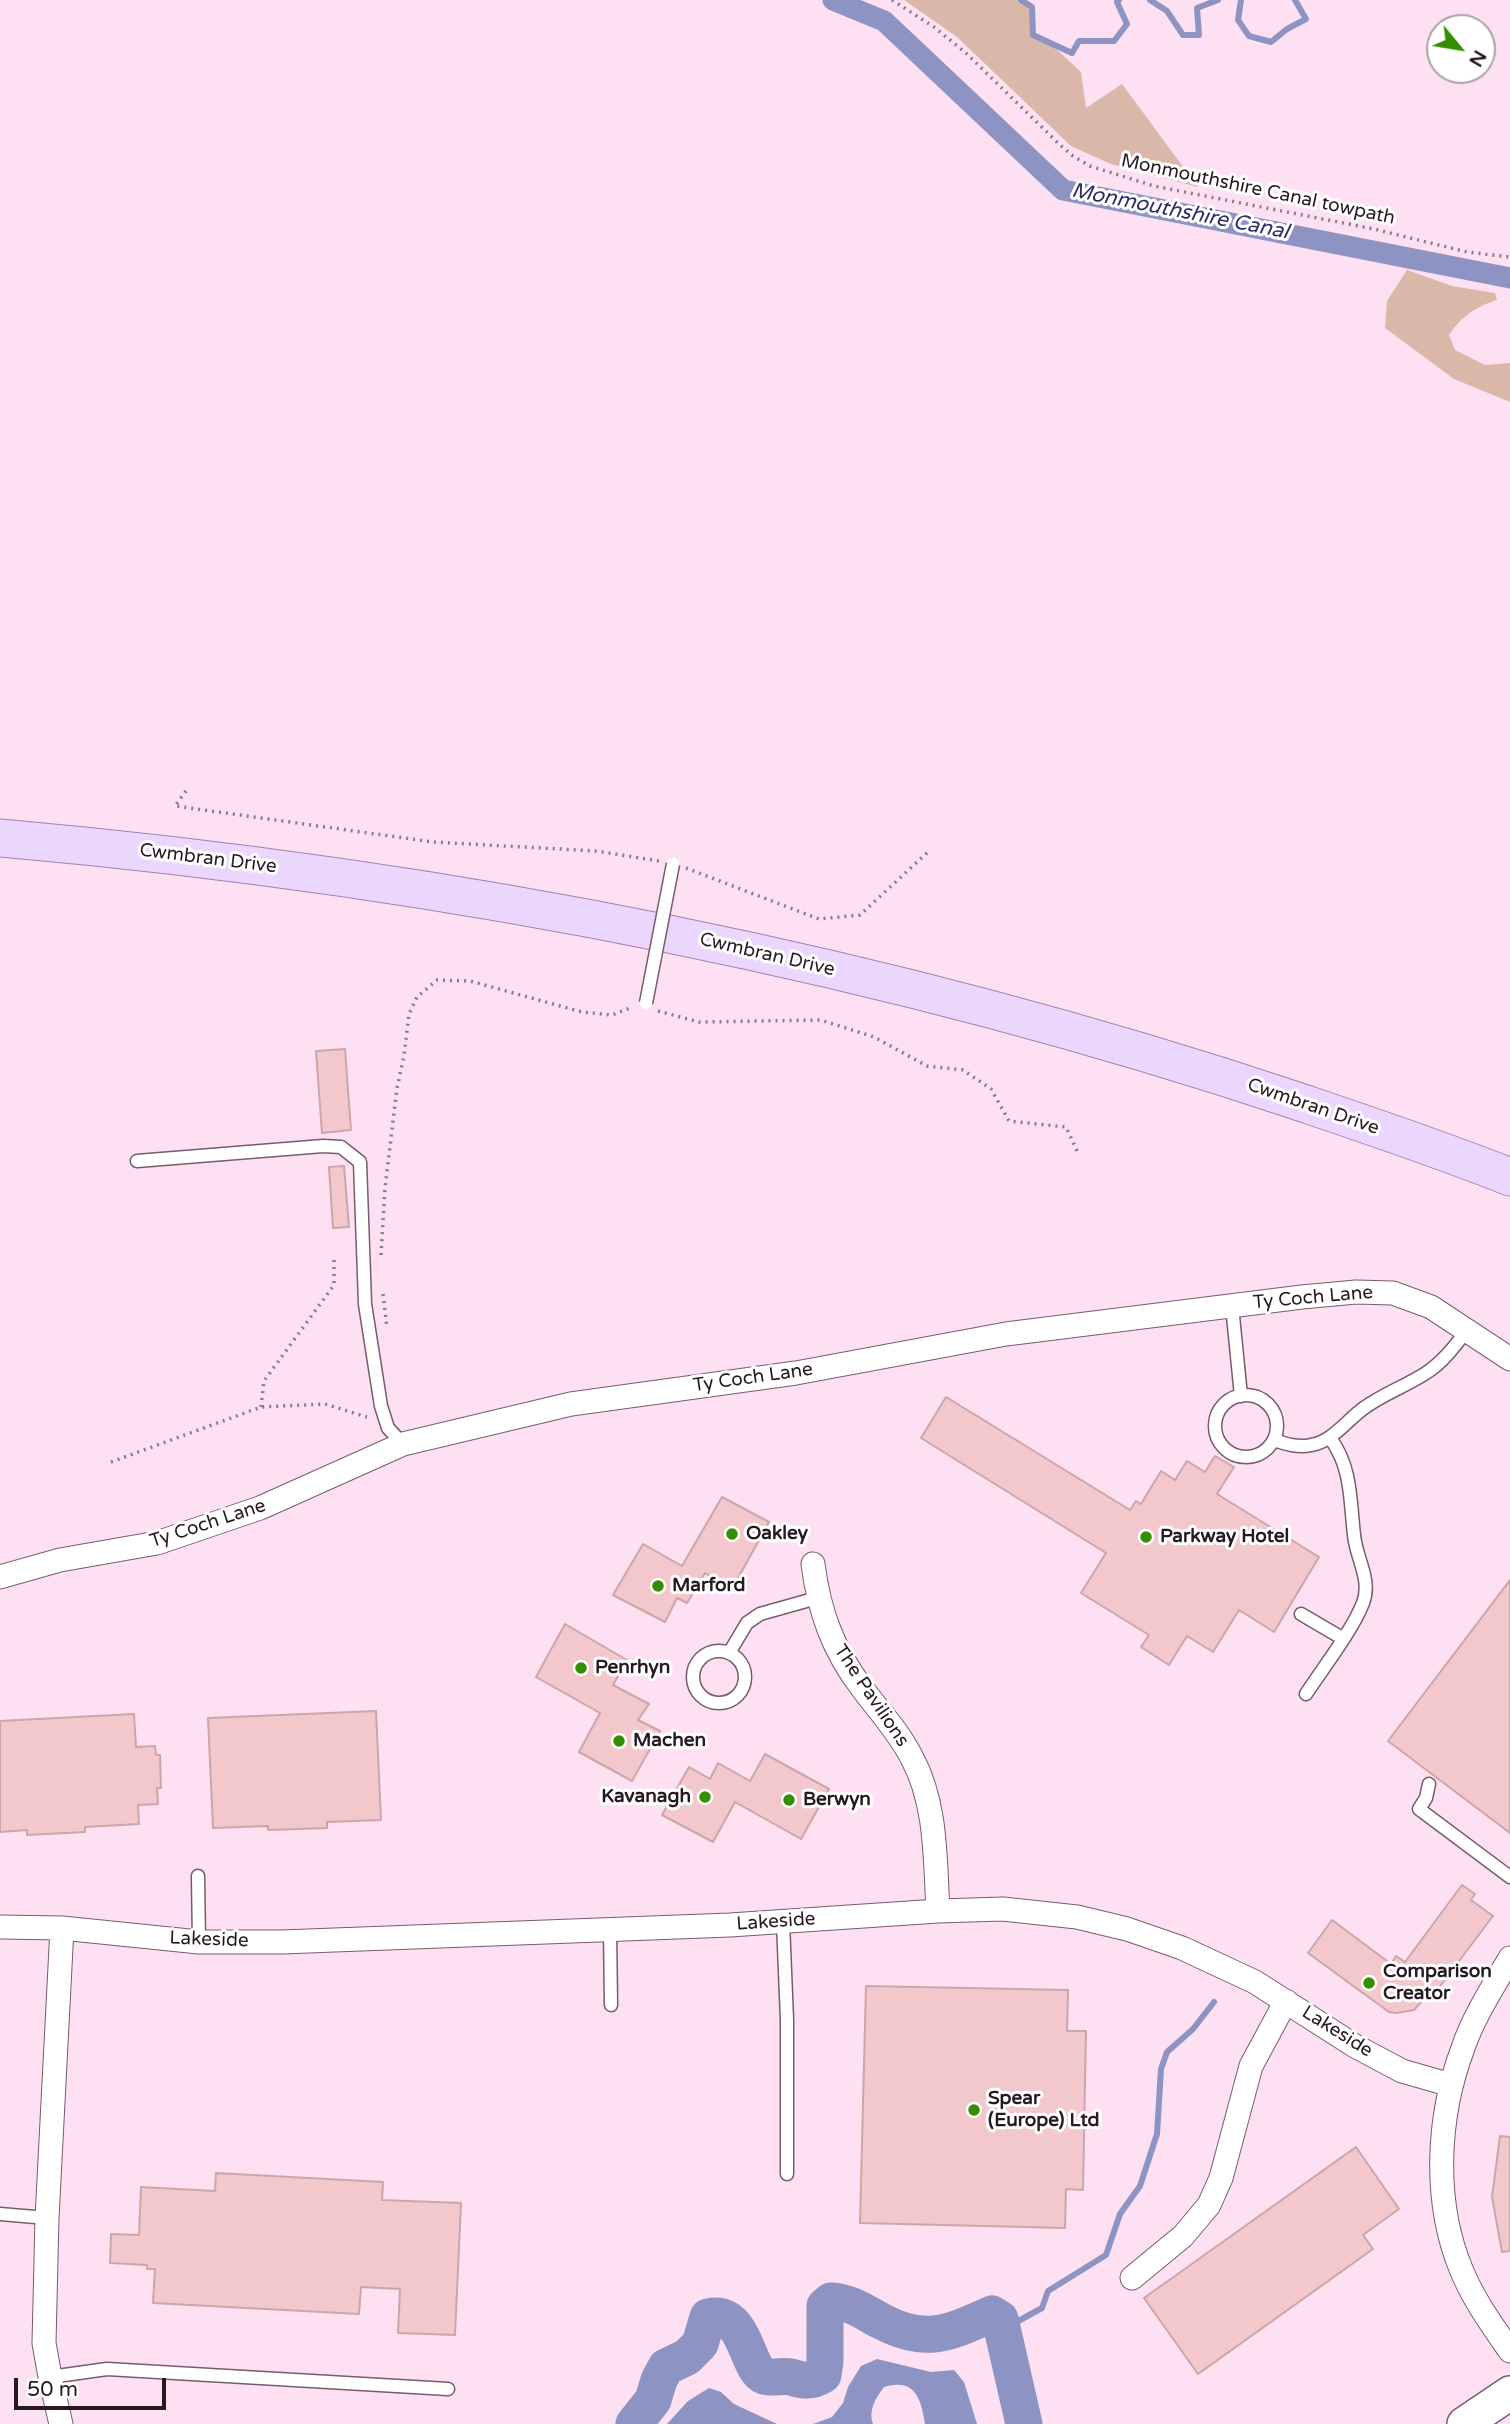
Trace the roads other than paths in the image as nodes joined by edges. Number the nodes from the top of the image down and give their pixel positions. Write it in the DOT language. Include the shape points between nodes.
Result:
graph roads {
  1 [pos="0,838"];
  2 [pos="673,864"];
  3 [pos="646,1003"];
  4 [pos="137,1161"];
  5 [pos="1510,1177"];
  6 [pos="1233,1306"];
  7 [pos="1467,1330"];
  8 [pos="1510,1359"];
  9 [pos="1241,1396"];
  10 [pos="395,1436"];
  11 [pos="1330,1438"];
  12 [pos="1274,1440"];
  13 [pos="813,1564"];
  14 [pos="0,1577"];
  15 [pos="817,1598"];
  16 [pos="1301,1614"];
  17 [pos="1342,1638"];
  18 [pos="729,1653"];
  19 [pos="1306,1695"];
  20 [pos="1429,1784"];
  21 [pos="198,1876"];
  22 [pos="1510,1877"];
  23 [pos="938,1911"];
  24 [pos="783,1922"];
  25 [pos="0,1927"];
  26 [pos="62,1928"];
  27 [pos="610,1930"];
  28 [pos="199,1942"];
  29 [pos="1510,1958"];
  30 [pos="1286,2001"];
  31 [pos="611,2005"];
  32 [pos="1451,2085"];
  33 [pos="787,2175"];
  34 [pos="0,2214"];
  35 [pos="47,2218"];
  36 [pos="1132,2278"];
  37 [pos="1510,2351"];
  38 [pos="50,2376"];
  39 [pos="448,2389"];
  40 [pos="1510,2393"];
  41 [pos="61,2424"];
  42 [pos="1464,2424"];
  1 -- 5 [label="main road, Cwmbran Drive" via="348,877 638,926 809,963 1121,1045"];
  2 -- 3 [label="lane, bridge"];
  4 -- 10 [label="lane" via="323,1146 341,1147 360,1162 365,1304 381,1406"];
  6 -- 7 [label="street, Ty Coch Lane" via="1356,1292 1393,1293 1432,1307"];
  6 -- 9 [label="lane"];
  6 -- 10 [label="street, Ty Coch Lane" via="1006,1334 796,1373 571,1404"];
  7 -- 8 [label="street, Ty Coch Lane"];
  7 -- 11 [label="lane" via="1428,1372 1370,1404"];
  9 -- 12 [label="lane" via="1260,1398 1274,1412"];
  9 -- 12 [label="lane" via="1224,1405 1216,1422 1225,1448 1252,1457"];
  10 -- 14 [label="street, Ty Coch Lane" via="260,1508 157,1543 60,1560"];
  11 -- 12 [label="lane" via="1312,1446"];
  11 -- 17 [label="lane" via="1345,1464 1354,1537 1366,1583 1364,1601"];
  13 -- 15 [label="street, The Pavilions"];
  15 -- 18 [label="lane" via="760,1614 747,1623"];
  15 -- 23 [label="street, The Pavilions" via="842,1659 914,1760 932,1822"];
  16 -- 17 [label="lane"];
  17 -- 19 [label="lane"];
  18 -- 18 [label="lane" via="743,1667 744,1685 732,1700 714,1703 698,1693 693,1674 702,1657"];
  20 -- 22 [label="lane" via="1419,1809"];
  21 -- 28 [label="lane"];
  23 -- 24 [label="street, Lakeside"];
  23 -- 30 [label="street, Lakeside" via="1003,1909 1077,1917 1127,1929 1182,1948"];
  24 -- 27 [label="street, Lakeside"];
  24 -- 33 [label="lane"];
  25 -- 26 [label="street, Lakeside"];
  26 -- 28 [label="street, Lakeside"];
  26 -- 35 [label="street"];
  27 -- 28 [label="street, Lakeside"];
  27 -- 31 [label="lane"];
  29 -- 32 [label="street" via="1482,2006"];
  30 -- 32 [label="street, Lakeside" via="1402,2071"];
  30 -- 36 [label="street" via="1251,2066 1221,2178 1209,2205 1183,2236"];
  32 -- 37 [label="street" via="1442,2146 1450,2238 1478,2305"];
  34 -- 35 [label="lane"];
  35 -- 38 [label="street" via="44,2343"];
  38 -- 39 [label="lane" via="107,2370"];
  38 -- 41 [label="street"];
  40 -- 42 [label="street"];
}
